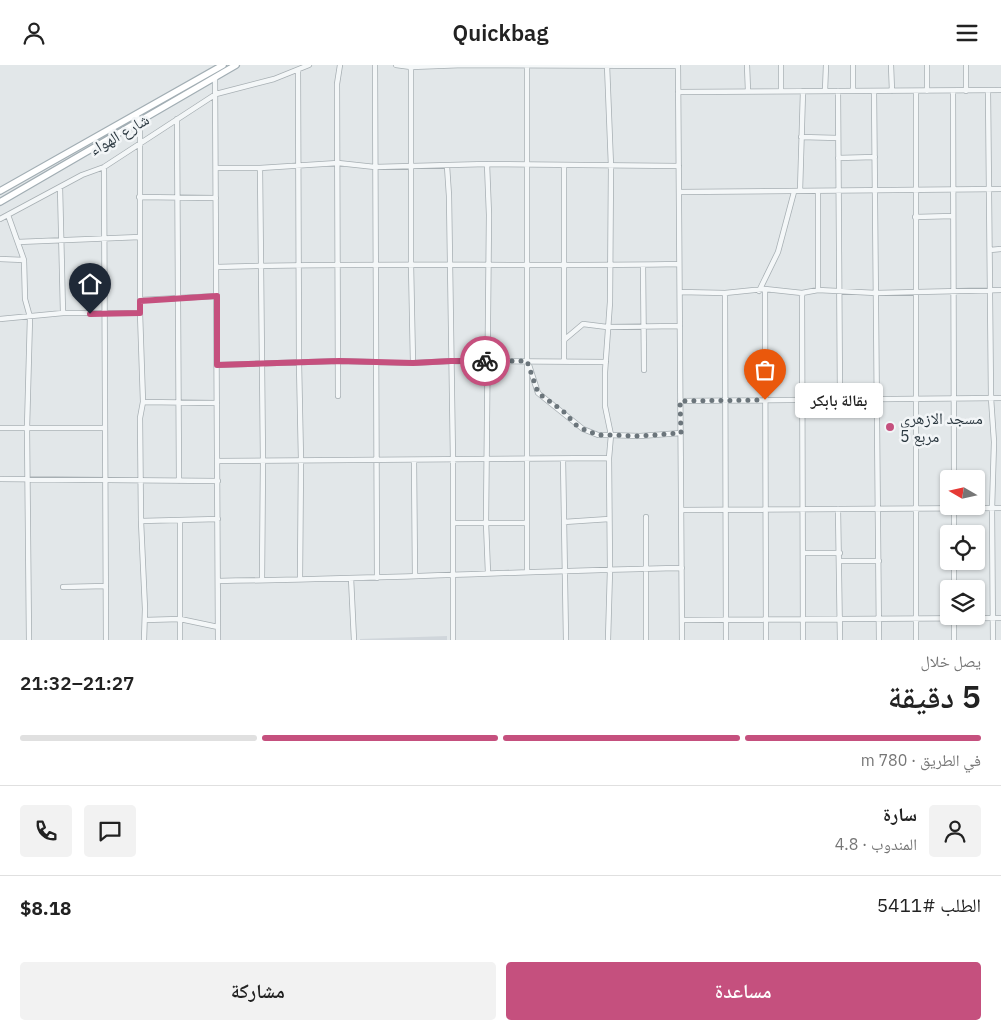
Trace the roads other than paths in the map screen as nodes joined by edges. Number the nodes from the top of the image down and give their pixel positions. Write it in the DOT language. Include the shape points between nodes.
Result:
graph roads {
  1 [pos="223,65"];
  2 [pos="236,65"];
  3 [pos="308,65"];
  4 [pos="340,65"];
  5 [pos="375,65"];
  6 [pos="396,65"];
  7 [pos="527,65"];
  8 [pos="607,65"];
  9 [pos="747,65"];
  10 [pos="781,65"];
  11 [pos="826,65"];
  12 [pos="853,65"];
  13 [pos="892,65"];
  14 [pos="927,65"];
  15 [pos="966,65"];
  16 [pos="678,66"];
  17 [pos="411,67"];
  18 [pos="298,70"];
  19 [pos="215,77"];
  20 [pos="1001,90"];
  21 [pos="748,91"];
  22 [pos="781,91"];
  23 [pos="803,91"];
  24 [pos="825,91"];
  25 [pos="838,91"];
  26 [pos="853,91"];
  27 [pos="874,91"];
  28 [pos="892,91"];
  29 [pos="916,91"];
  30 [pos="927,91"];
  31 [pos="953,91"];
  32 [pos="966,91"];
  33 [pos="988,91"];
  34 [pos="678,92"];
  35 [pos="216,94"];
  36 [pos="136,114"];
  37 [pos="177,119"];
  38 [pos="140,123"];
  39 [pos="802,137"];
  40 [pos="838,138"];
  41 [pos="140,143"];
  42 [pos="875,157"];
  43 [pos="838,158"];
  44 [pos="338,163"];
  45 [pos="527,164"];
  46 [pos="298,165"];
  47 [pos="487,165"];
  48 [pos="564,165"];
  49 [pos="412,166"];
  50 [pos="448,166"];
  51 [pos="611,166"];
  52 [pos="679,166"];
  53 [pos="104,167"];
  54 [pos="375,167"];
  55 [pos="216,168"];
  56 [pos="260,168"];
  57 [pos="60,187"];
  58 [pos="1001,189"];
  59 [pos="875,190"];
  60 [pos="916,190"];
  61 [pos="953,190"];
  62 [pos="989,190"];
  63 [pos="0,191"];
  64 [pos="797,191"];
  65 [pos="818,191"];
  66 [pos="838,191"];
  67 [pos="679,192"];
  68 [pos="139,197"];
  69 [pos="178,197"];
  70 [pos="216,199"];
  71 [pos="0,203"];
  72 [pos="8,215"];
  73 [pos="953,216"];
  74 [pos="915,217"];
  75 [pos="0,219"];
  76 [pos="140,237"];
  77 [pos="104,239"];
  78 [pos="61,241"];
  79 [pos="18,242"];
  80 [pos="1001,249"];
  81 [pos="990,250"];
  82 [pos="0,259"];
  83 [pos="24,260"];
  84 [pos="298,264"];
  85 [pos="338,264"];
  86 [pos="376,264"];
  87 [pos="411,264"];
  88 [pos="450,264"];
  89 [pos="679,264"];
  90 [pos="261,265"];
  91 [pos="488,265"];
  92 [pos="527,265"];
  93 [pos="565,265"];
  94 [pos="610,265"];
  95 [pos="643,265"];
  96 [pos="216,267"];
  97 [pos="765,289"];
  98 [pos="818,290"];
  99 [pos="839,290"];
  100 [pos="990,290"];
  101 [pos="1001,290"];
  102 [pos="759,291"];
  103 [pos="953,291"];
  104 [pos="680,292"];
  105 [pos="915,292"];
  106 [pos="725,293"];
  107 [pos="802,293"];
  108 [pos="876,293"];
  109 [pos="217,296"];
  110 [pos="179,297"];
  111 [pos="140,301"];
  112 [pos="62,313"];
  113 [pos="140,313"];
  114 [pos="104,314"];
  115 [pos="30,317"];
  116 [pos="0,319"];
  117 [pos="644,326"];
  118 [pos="680,326"];
  119 [pos="607,327"];
  120 [pos="564,340"];
  121 [pos="339,361"];
  122 [pos="376,361"];
  123 [pos="451,361"];
  124 [pos="487,361"];
  125 [pos="527,361"];
  126 [pos="564,361"];
  127 [pos="606,362"];
  128 [pos="299,363"];
  129 [pos="413,363"];
  130 [pos="262,364"];
  131 [pos="217,365"];
  132 [pos="644,370"];
  133 [pos="338,396"];
  134 [pos="954,398"];
  135 [pos="991,398"];
  136 [pos="1001,398"];
  137 [pos="840,399"];
  138 [pos="877,399"];
  139 [pos="915,399"];
  140 [pos="765,400"];
  141 [pos="802,400"];
  142 [pos="680,401"];
  143 [pos="725,401"];
  144 [pos="143,402"];
  145 [pos="178,403"];
  146 [pos="217,403"];
  147 [pos="0,428"];
  148 [pos="27,428"];
  149 [pos="105,428"];
  150 [pos="681,433"];
  151 [pos="611,435"];
  152 [pos="453,459"];
  153 [pos="487,459"];
  154 [pos="527,459"];
  155 [pos="564,459"];
  156 [pos="609,459"];
  157 [pos="377,460"];
  158 [pos="414,460"];
  159 [pos="217,461"];
  160 [pos="263,461"];
  161 [pos="301,461"];
  162 [pos="954,470"];
  163 [pos="0,479"];
  164 [pos="28,479"];
  165 [pos="105,480"];
  166 [pos="140,480"];
  167 [pos="179,481"];
  168 [pos="218,481"];
  169 [pos="940,508"];
  170 [pos="803,509"];
  171 [pos="838,509"];
  172 [pos="878,509"];
  173 [pos="915,509"];
  174 [pos="985,509"];
  175 [pos="992,509"];
  176 [pos="1001,509"];
  177 [pos="681,510"];
  178 [pos="726,510"];
  179 [pos="765,510"];
  180 [pos="646,517"];
  181 [pos="180,519"];
  182 [pos="218,519"];
  183 [pos="609,519"];
  184 [pos="141,521"];
  185 [pos="564,522"];
  186 [pos="453,523"];
  187 [pos="486,523"];
  188 [pos="527,523"];
  189 [pos="803,553"];
  190 [pos="840,553"];
  191 [pos="840,561"];
  192 [pos="878,561"];
  193 [pos="682,568"];
  194 [pos="645,569"];
  195 [pos="610,570"];
  196 [pos="527,571"];
  197 [pos="566,571"];
  198 [pos="488,573"];
  199 [pos="452,575"];
  200 [pos="415,576"];
  201 [pos="300,578"];
  202 [pos="351,578"];
  203 [pos="377,578"];
  204 [pos="262,580"];
  205 [pos="218,581"];
  206 [pos="106,586"];
  207 [pos="63,587"];
  208 [pos="940,618"];
  209 [pos="1001,618"];
  210 [pos="180,619"];
  211 [pos="803,619"];
  212 [pos="840,619"];
  213 [pos="879,619"];
  214 [pos="916,619"];
  215 [pos="985,619"];
  216 [pos="993,619"];
  217 [pos="144,620"];
  218 [pos="682,620"];
  219 [pos="726,620"];
  220 [pos="766,620"];
  221 [pos="954,625"];
  222 [pos="218,627"];
  223 [pos="29,640"];
  224 [pos="106,640"];
  225 [pos="144,640"];
  226 [pos="180,640"];
  227 [pos="218,640"];
  228 [pos="354,640"];
  229 [pos="453,640"];
  230 [pos="566,640"];
  231 [pos="608,640"];
  232 [pos="646,640"];
  233 [pos="682,640"];
  234 [pos="726,640"];
  235 [pos="766,640"];
  236 [pos="803,640"];
  237 [pos="840,640"];
  238 [pos="879,640"];
  239 [pos="916,640"];
  240 [pos="954,640"];
  241 [pos="993,640"];
  1 -- 36 [label="main road, شارع الهواء"];
  2 -- 19 [label="main road, شارع الهواء"];
  3 -- 18 [label="street"];
  4 -- 44 [label="street" via="337,84"];
  5 -- 54 [label="street"];
  6 -- 17 [label="street"];
  7 -- 8 [label="street"];
  7 -- 17 [label="street"];
  7 -- 45 [label="street"];
  8 -- 16 [label="street"];
  8 -- 51 [label="street"];
  9 -- 21 [label="street"];
  10 -- 22 [label="street"];
  11 -- 24 [label="street"];
  12 -- 26 [label="street"];
  13 -- 28 [label="street"];
  14 -- 30 [label="street"];
  15 -- 32 [label="street"];
  16 -- 34 [label="street"];
  17 -- 49 [label="street"];
  18 -- 35 [label="street"];
  18 -- 46 [label="street"];
  19 -- 35 [label="street"];
  19 -- 38 [label="main road, شارع الهواء"];
  20 -- 33 [label="street"];
  21 -- 22 [label="street"];
  21 -- 34 [label="street"];
  22 -- 23 [label="street"];
  23 -- 24 [label="street"];
  23 -- 39 [label="street"];
  24 -- 25 [label="street"];
  25 -- 26 [label="street"];
  25 -- 40 [label="street"];
  26 -- 27 [label="street"];
  27 -- 28 [label="street"];
  27 -- 42 [label="street"];
  28 -- 29 [label="street"];
  29 -- 30 [label="street"];
  29 -- 60 [label="street"];
  30 -- 31 [label="street"];
  31 -- 32 [label="street"];
  31 -- 61 [label="street"];
  32 -- 33 [label="street"];
  33 -- 62 [label="street"];
  34 -- 52 [label="street"];
  35 -- 37 [label="street"];
  35 -- 55 [label="street"];
  36 -- 38 [label="street"];
  36 -- 63 [label="main road, شارع الهواء"];
  37 -- 41 [label="street"];
  37 -- 69 [label="street"];
  38 -- 41 [label="street"];
  38 -- 71 [label="main road, شارع الهواء"];
  39 -- 40 [label="street"];
  39 -- 64 [label="street"];
  40 -- 43 [label="street"];
  41 -- 53 [label="street"];
  41 -- 68 [label="street"];
  42 -- 43 [label="street"];
  42 -- 59 [label="street"];
  43 -- 66 [label="street"];
  44 -- 46 [label="street"];
  44 -- 54 [label="street"];
  44 -- 85 [label="street"];
  45 -- 47 [label="street"];
  45 -- 48 [label="street"];
  45 -- 92 [label="street"];
  46 -- 56 [label="street"];
  46 -- 84 [label="street"];
  47 -- 50 [label="street"];
  47 -- 91 [label="street"];
  48 -- 51 [label="street"];
  48 -- 93 [label="street"];
  49 -- 50 [label="street"];
  49 -- 54 [label="street"];
  49 -- 87 [label="street"];
  50 -- 88 [label="street"];
  51 -- 52 [label="street"];
  51 -- 94 [label="street"];
  52 -- 67 [label="street"];
  53 -- 57 [label="street"];
  53 -- 77 [label="street"];
  54 -- 86 [label="street"];
  55 -- 56 [label="street"];
  55 -- 70 [label="street"];
  56 -- 90 [label="street"];
  57 -- 72 [label="street"];
  57 -- 78 [label="street"];
  58 -- 62 [label="street"];
  59 -- 60 [label="street"];
  59 -- 66 [label="street"];
  59 -- 108 [label="street"];
  60 -- 61 [label="street"];
  60 -- 74 [label="street"];
  61 -- 62 [label="street"];
  61 -- 73 [label="street"];
  62 -- 81 [label="street"];
  64 -- 65 [label="street"];
  64 -- 67 [label="street"];
  64 -- 102 [label="street" via="778,252"];
  65 -- 66 [label="street"];
  65 -- 98 [label="street"];
  66 -- 99 [label="street"];
  67 -- 89 [label="street"];
  68 -- 69 [label="street"];
  68 -- 76 [label="street"];
  69 -- 70 [label="street"];
  69 -- 110 [label="street"];
  70 -- 96 [label="street"];
  72 -- 75 [label="street"];
  72 -- 79 [label="street"];
  73 -- 74 [label="street"];
  73 -- 103 [label="street"];
  74 -- 105 [label="street"];
  76 -- 77 [label="street"];
  76 -- 111 [label="street"];
  77 -- 78 [label="street"];
  77 -- 114 [label="street"];
  78 -- 79 [label="street"];
  78 -- 112 [label="street"];
  79 -- 83 [label="street"];
  80 -- 81 [label="street"];
  81 -- 100 [label="street"];
  82 -- 83 [label="street"];
  83 -- 115 [label="street" via="25,299"];
  84 -- 85 [label="street"];
  84 -- 90 [label="street"];
  84 -- 128 [label="street"];
  85 -- 86 [label="street"];
  85 -- 121 [label="street"];
  86 -- 87 [label="street"];
  86 -- 122 [label="street"];
  87 -- 88 [label="street"];
  87 -- 129 [label="street"];
  88 -- 91 [label="street"];
  88 -- 123 [label="street"];
  89 -- 95 [label="street"];
  89 -- 104 [label="street"];
  90 -- 96 [label="street"];
  90 -- 130 [label="street"];
  91 -- 92 [label="street"];
  91 -- 124 [label="street"];
  92 -- 93 [label="street"];
  92 -- 125 [label="street"];
  93 -- 94 [label="street"];
  93 -- 120 [label="street"];
  94 -- 95 [label="street"];
  94 -- 119 [label="street"];
  95 -- 117 [label="street"];
  96 -- 109 [label="street"];
  97 -- 102 [label="street"];
  97 -- 107 [label="street"];
  97 -- 140 [label="street"];
  98 -- 99 [label="street"];
  98 -- 107 [label="street"];
  99 -- 108 [label="street"];
  99 -- 137 [label="street"];
  100 -- 101 [label="street"];
  100 -- 103 [label="street"];
  100 -- 135 [label="street"];
  102 -- 106 [label="street"];
  103 -- 105 [label="street"];
  103 -- 134 [label="street"];
  104 -- 106 [label="street"];
  104 -- 118 [label="street"];
  105 -- 108 [label="street"];
  105 -- 139 [label="street"];
  106 -- 143 [label="street"];
  107 -- 141 [label="street"];
  108 -- 138 [label="street"];
  109 -- 110 [label="street"];
  109 -- 131 [label="street"];
  110 -- 111 [label="street"];
  110 -- 145 [label="street"];
  111 -- 113 [label="street"];
  112 -- 114 [label="street"];
  112 -- 115 [label="street"];
  113 -- 114 [label="street"];
  113 -- 144 [label="street"];
  114 -- 149 [label="street"];
  115 -- 116 [label="street"];
  115 -- 148 [label="street"];
  117 -- 118 [label="street"];
  117 -- 119 [label="street"];
  117 -- 132 [label="street"];
  118 -- 142 [label="street"];
  119 -- 120 [label="street" via="583,324"];
  119 -- 127 [label="street"];
  120 -- 126 [label="street"];
  121 -- 122 [label="street"];
  121 -- 128 [label="street"];
  121 -- 133 [label="street"];
  122 -- 129 [label="street"];
  122 -- 157 [label="street"];
  123 -- 124 [label="street"];
  123 -- 129 [label="street"];
  123 -- 152 [label="street"];
  124 -- 125 [label="street"];
  124 -- 153 [label="street"];
  125 -- 126 [label="street"];
  125 -- 151 [label="street" via="538,393 576,425 598,435"];
  125 -- 154 [label="street"];
  126 -- 127 [label="street"];
  127 -- 151 [label="street" via="605,407"];
  128 -- 130 [label="street"];
  128 -- 161 [label="street"];
  130 -- 131 [label="street"];
  130 -- 160 [label="street"];
  131 -- 146 [label="street"];
  134 -- 135 [label="street"];
  134 -- 139 [label="street"];
  134 -- 162 [label="street"];
  135 -- 136 [label="street"];
  135 -- 175 [label="street" via="994,442"];
  137 -- 138 [label="street"];
  137 -- 141 [label="street"];
  138 -- 139 [label="street"];
  138 -- 172 [label="street"];
  139 -- 173 [label="street"];
  140 -- 141 [label="street"];
  140 -- 143 [label="street"];
  140 -- 179 [label="street"];
  141 -- 170 [label="street"];
  142 -- 143 [label="street"];
  142 -- 150 [label="street"];
  143 -- 178 [label="street"];
  144 -- 145 [label="street"];
  144 -- 166 [label="street"];
  145 -- 146 [label="street"];
  145 -- 167 [label="street"];
  146 -- 159 [label="street"];
  147 -- 148 [label="street"];
  148 -- 149 [label="street"];
  148 -- 164 [label="street"];
  149 -- 165 [label="street"];
  150 -- 151 [label="street"];
  150 -- 177 [label="street"];
  151 -- 156 [label="street"];
  152 -- 153 [label="street"];
  152 -- 158 [label="street"];
  152 -- 186 [label="street"];
  153 -- 154 [label="street"];
  153 -- 187 [label="street"];
  154 -- 155 [label="street"];
  154 -- 188 [label="street"];
  155 -- 156 [label="street"];
  155 -- 185 [label="street"];
  156 -- 183 [label="street"];
  157 -- 158 [label="street"];
  157 -- 161 [label="street"];
  157 -- 203 [label="street"];
  158 -- 200 [label="street"];
  159 -- 160 [label="street"];
  159 -- 168 [label="street"];
  160 -- 161 [label="street"];
  160 -- 204 [label="street"];
  161 -- 201 [label="street"];
  163 -- 164 [label="street"];
  164 -- 165 [label="street"];
  164 -- 223 [label="street"];
  165 -- 166 [label="street"];
  165 -- 206 [label="street"];
  166 -- 167 [label="street"];
  166 -- 184 [label="street"];
  167 -- 168 [label="street"];
  168 -- 182 [label="street"];
  169 -- 173 [label="street"];
  170 -- 171 [label="street"];
  170 -- 179 [label="street"];
  170 -- 189 [label="street"];
  171 -- 172 [label="street"];
  171 -- 190 [label="street"];
  172 -- 173 [label="street"];
  172 -- 192 [label="street"];
  173 -- 214 [label="street"];
  174 -- 175 [label="street"];
  175 -- 176 [label="street"];
  175 -- 216 [label="street"];
  177 -- 178 [label="street"];
  177 -- 193 [label="street"];
  178 -- 179 [label="street"];
  178 -- 219 [label="street"];
  179 -- 220 [label="street"];
  180 -- 194 [label="street"];
  181 -- 182 [label="street"];
  181 -- 184 [label="street"];
  181 -- 210 [label="street"];
  182 -- 205 [label="street"];
  183 -- 185 [label="street"];
  183 -- 195 [label="street"];
  184 -- 217 [label="street"];
  185 -- 197 [label="street"];
  186 -- 187 [label="street"];
  186 -- 199 [label="street"];
  187 -- 188 [label="street"];
  187 -- 198 [label="street"];
  188 -- 196 [label="street"];
  189 -- 190 [label="street"];
  189 -- 211 [label="street"];
  190 -- 191 [label="street"];
  191 -- 192 [label="street"];
  191 -- 212 [label="street"];
  192 -- 213 [label="street"];
  193 -- 194 [label="street"];
  193 -- 218 [label="street"];
  194 -- 195 [label="street"];
  194 -- 232 [label="street"];
  195 -- 197 [label="street"];
  195 -- 231 [label="street"];
  196 -- 197 [label="street"];
  196 -- 198 [label="street"];
  197 -- 230 [label="street"];
  198 -- 199 [label="street"];
  199 -- 200 [label="street"];
  199 -- 229 [label="street"];
  200 -- 203 [label="street"];
  201 -- 202 [label="street"];
  201 -- 204 [label="street"];
  202 -- 203 [label="street"];
  202 -- 228 [label="street"];
  204 -- 205 [label="street"];
  205 -- 222 [label="street"];
  206 -- 207 [label="street"];
  206 -- 224 [label="street"];
  208 -- 214 [label="street"];
  209 -- 216 [label="street"];
  210 -- 217 [label="street"];
  210 -- 222 [label="street"];
  210 -- 226 [label="street"];
  211 -- 212 [label="street"];
  211 -- 220 [label="street"];
  211 -- 236 [label="street"];
  212 -- 213 [label="street"];
  212 -- 237 [label="street"];
  213 -- 214 [label="street"];
  213 -- 238 [label="street"];
  214 -- 239 [label="street"];
  215 -- 216 [label="street"];
  216 -- 241 [label="street"];
  217 -- 225 [label="street"];
  218 -- 219 [label="street"];
  218 -- 233 [label="street"];
  219 -- 220 [label="street"];
  219 -- 234 [label="street"];
  220 -- 235 [label="street"];
  221 -- 240 [label="street"];
  222 -- 227 [label="street"];
}
